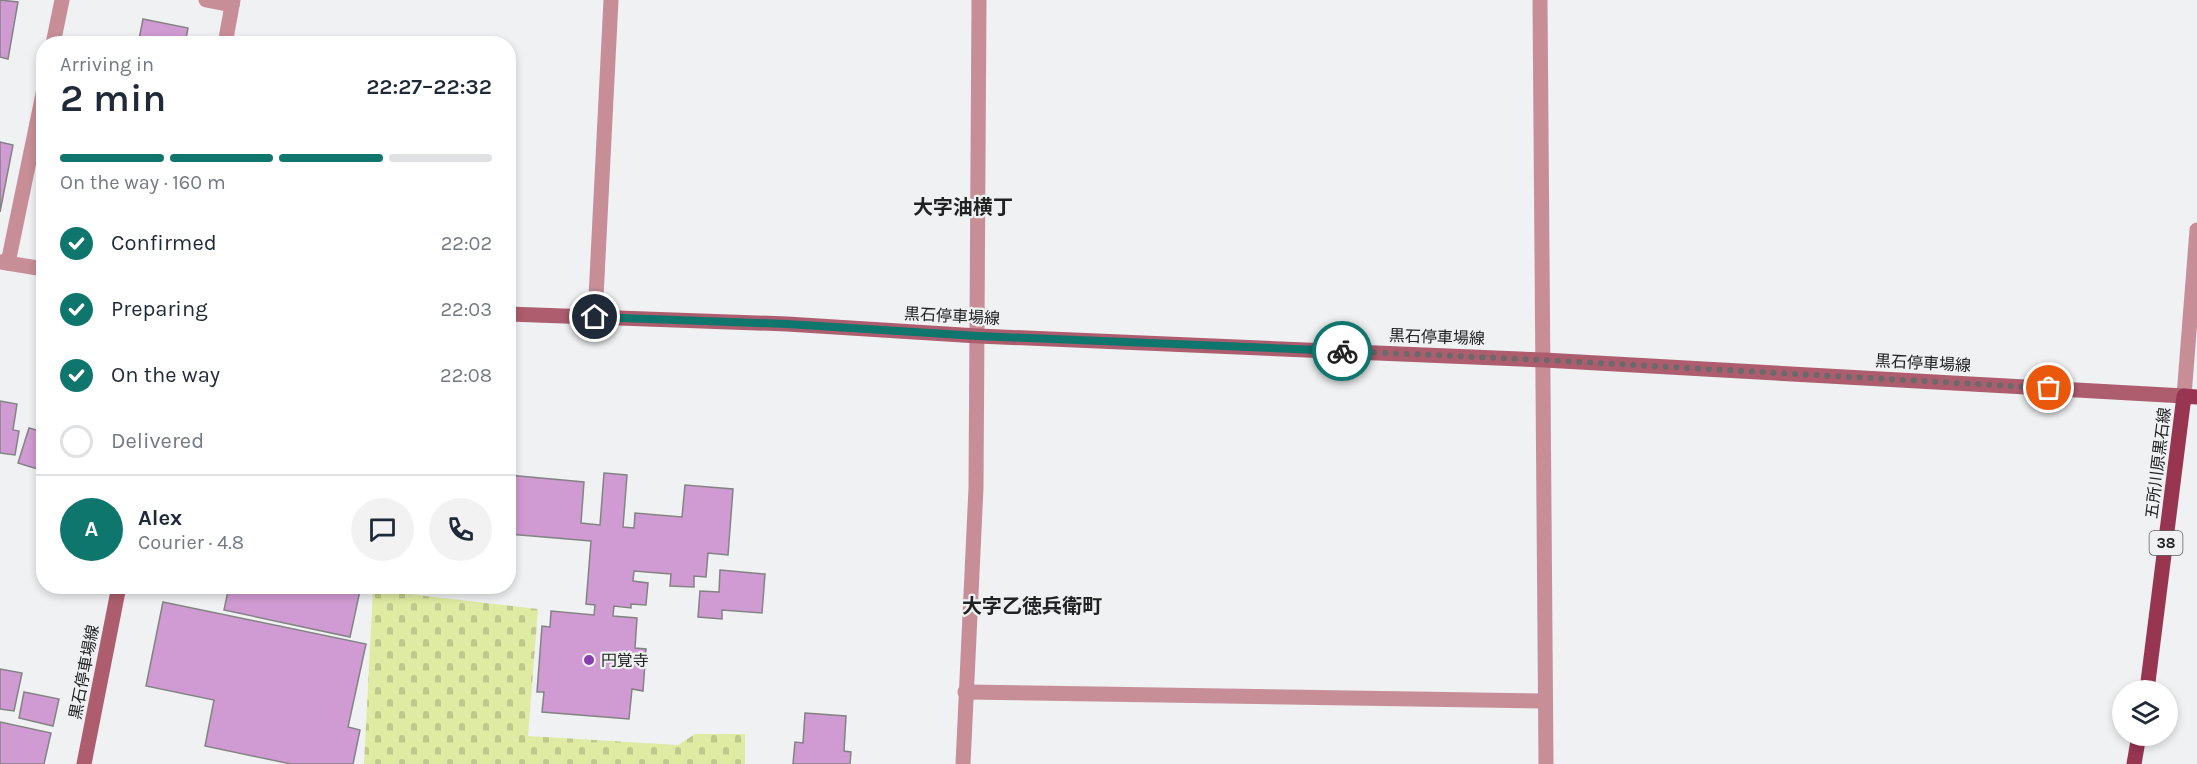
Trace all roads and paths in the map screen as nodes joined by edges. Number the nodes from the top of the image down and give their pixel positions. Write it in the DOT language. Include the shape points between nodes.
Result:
graph roads {
  1 [pos="62,0"];
  2 [pos="206,0"];
  3 [pos="611,0"];
  4 [pos="979,0"];
  5 [pos="1540,0"];
  6 [pos="232,3"];
  7 [pos="55,36"];
  8 [pos="226,36"];
  9 [pos="36,124"];
  10 [pos="2197,230"];
  11 [pos="4,263"];
  12 [pos="36,268"];
  13 [pos="516,314"];
  14 [pos="595,317"];
  15 [pos="978,336"];
  16 [pos="1544,360"];
  17 [pos="2191,396"];
  18 [pos="117,594"];
  19 [pos="2148,680"];
  20 [pos="965,692"];
  21 [pos="1545,701"];
  22 [pos="2137,746"];
  23 [pos="84,764"];
  24 [pos="963,764"];
  25 [pos="1546,764"];
  26 [pos="2134,764"];
  1 -- 7 [label="street"];
  2 -- 6 [label="street"];
  3 -- 14 [label="street"];
  4 -- 15 [label="street"];
  5 -- 16 [label="street"];
  6 -- 8 [label="street"];
  9 -- 11 [label="street"];
  10 -- 17 [label="street"];
  11 -- 12 [label="street"];
  13 -- 14 [label="main road, 黒石停車場線"];
  14 -- 15 [label="main road, 黒石停車場線"];
  15 -- 16 [label="main road, 黒石停車場線"];
  15 -- 20 [label="street" via="976,488"];
  16 -- 17 [label="main road, 黒石停車場線"];
  16 -- 21 [label="street"];
  17 -- 19 [label="main road, 五所川原黒石線 / 38"];
  18 -- 23 [label="main road, 黒石停車場線"];
  20 -- 21 [label="street"];
  20 -- 24 [label="street"];
  21 -- 25 [label="street"];
  22 -- 26 [label="main road"];
}
